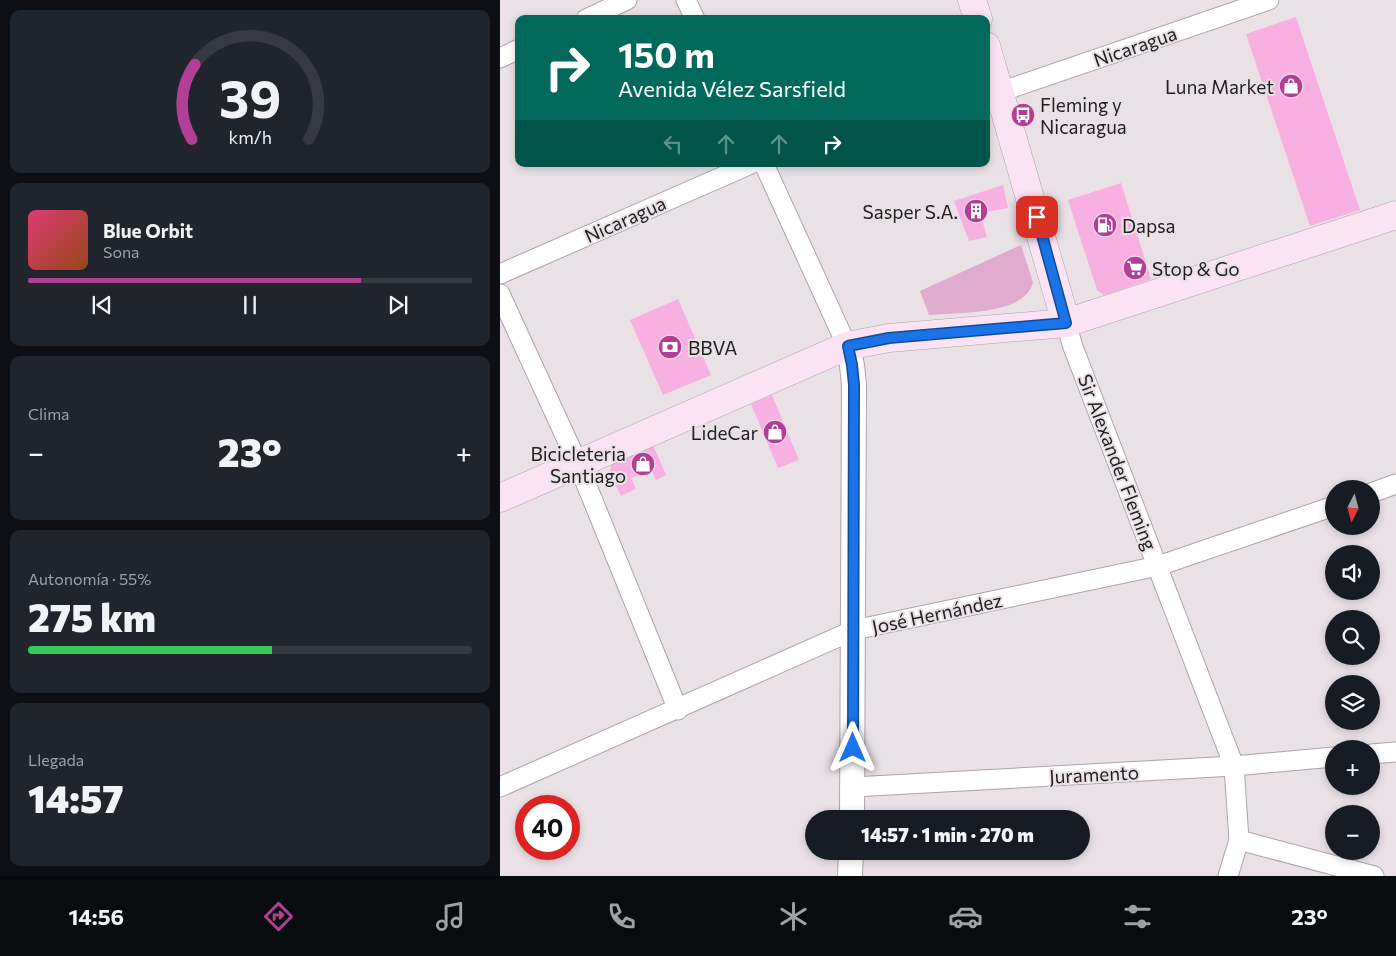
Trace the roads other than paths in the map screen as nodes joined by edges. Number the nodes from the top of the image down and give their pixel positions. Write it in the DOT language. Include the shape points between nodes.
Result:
graph roads {
  1 [pos="627,0"];
  2 [pos="686,0"];
  3 [pos="972,0"];
  4 [pos="1269,0"];
  5 [pos="595,15"];
  6 [pos="693,15"];
  7 [pos="977,15"];
  8 [pos="515,51"];
  9 [pos="500,58"];
  10 [pos="990,61"];
  11 [pos="1000,92"];
  12 [pos="743,167"];
  13 [pos="765,167"];
  14 [pos="1396,215"];
  15 [pos="500,274"];
  16 [pos="500,294"];
  17 [pos="1066,323"];
  18 [pos="848,346"];
  19 [pos="578,464"];
  20 [pos="1396,484"];
  21 [pos="1380,490"];
  22 [pos="500,498"];
  23 [pos="1325,509"];
  24 [pos="1158,566"];
  25 [pos="854,630"];
  26 [pos="678,710"];
  27 [pos="1396,752"];
  28 [pos="1380,753"];
  29 [pos="1325,759"];
  30 [pos="1234,766"];
  31 [pos="500,787"];
  32 [pos="853,787"];
  33 [pos="852,810"];
  34 [pos="1239,840"];
  35 [pos="851,860"];
  36 [pos="850,876"];
  37 [pos="1228,876"];
  38 [pos="1374,876"];
  1 -- 5 [label="street"];
  2 -- 6 [label="street"];
  3 -- 7 [label="main road"];
  4 -- 11 [label="street, Nicaragua"];
  8 -- 9 [label="street"];
  10 -- 11 [label="main road, Sir Alexander Fleming"];
  11 -- 17 [label="main road, Sir Alexander Fleming"];
  12 -- 15 [label="street, Nicaragua"];
  13 -- 18 [label="street"];
  14 -- 17 [label="main road"];
  16 -- 19 [label="street"];
  17 -- 18 [label="main road" via="889,338"];
  17 -- 24 [label="street, Sir Alexander Fleming"];
  18 -- 19 [label="main road"];
  18 -- 25 [label="street" via="854,385"];
  19 -- 22 [label="main road"];
  19 -- 26 [label="street"];
  20 -- 21 [label="street"];
  23 -- 24 [label="street, José Hernández"];
  24 -- 25 [label="street, José Hernández"];
  24 -- 30 [label="street, Sir Alexander Fleming"];
  25 -- 26 [label="street, José Hernández"];
  25 -- 32 [label="street"];
  26 -- 31 [label="street, José Hernández"];
  27 -- 28 [label="street"];
  29 -- 30 [label="street, Juramento"];
  30 -- 32 [label="street, Juramento"];
  30 -- 34 [label="street, Sir Alexander Fleming"];
  32 -- 33 [label="street"];
  34 -- 37 [label="street, Sir Alexander Fleming"];
  34 -- 38 [label="street"];
  35 -- 36 [label="street"];
}
